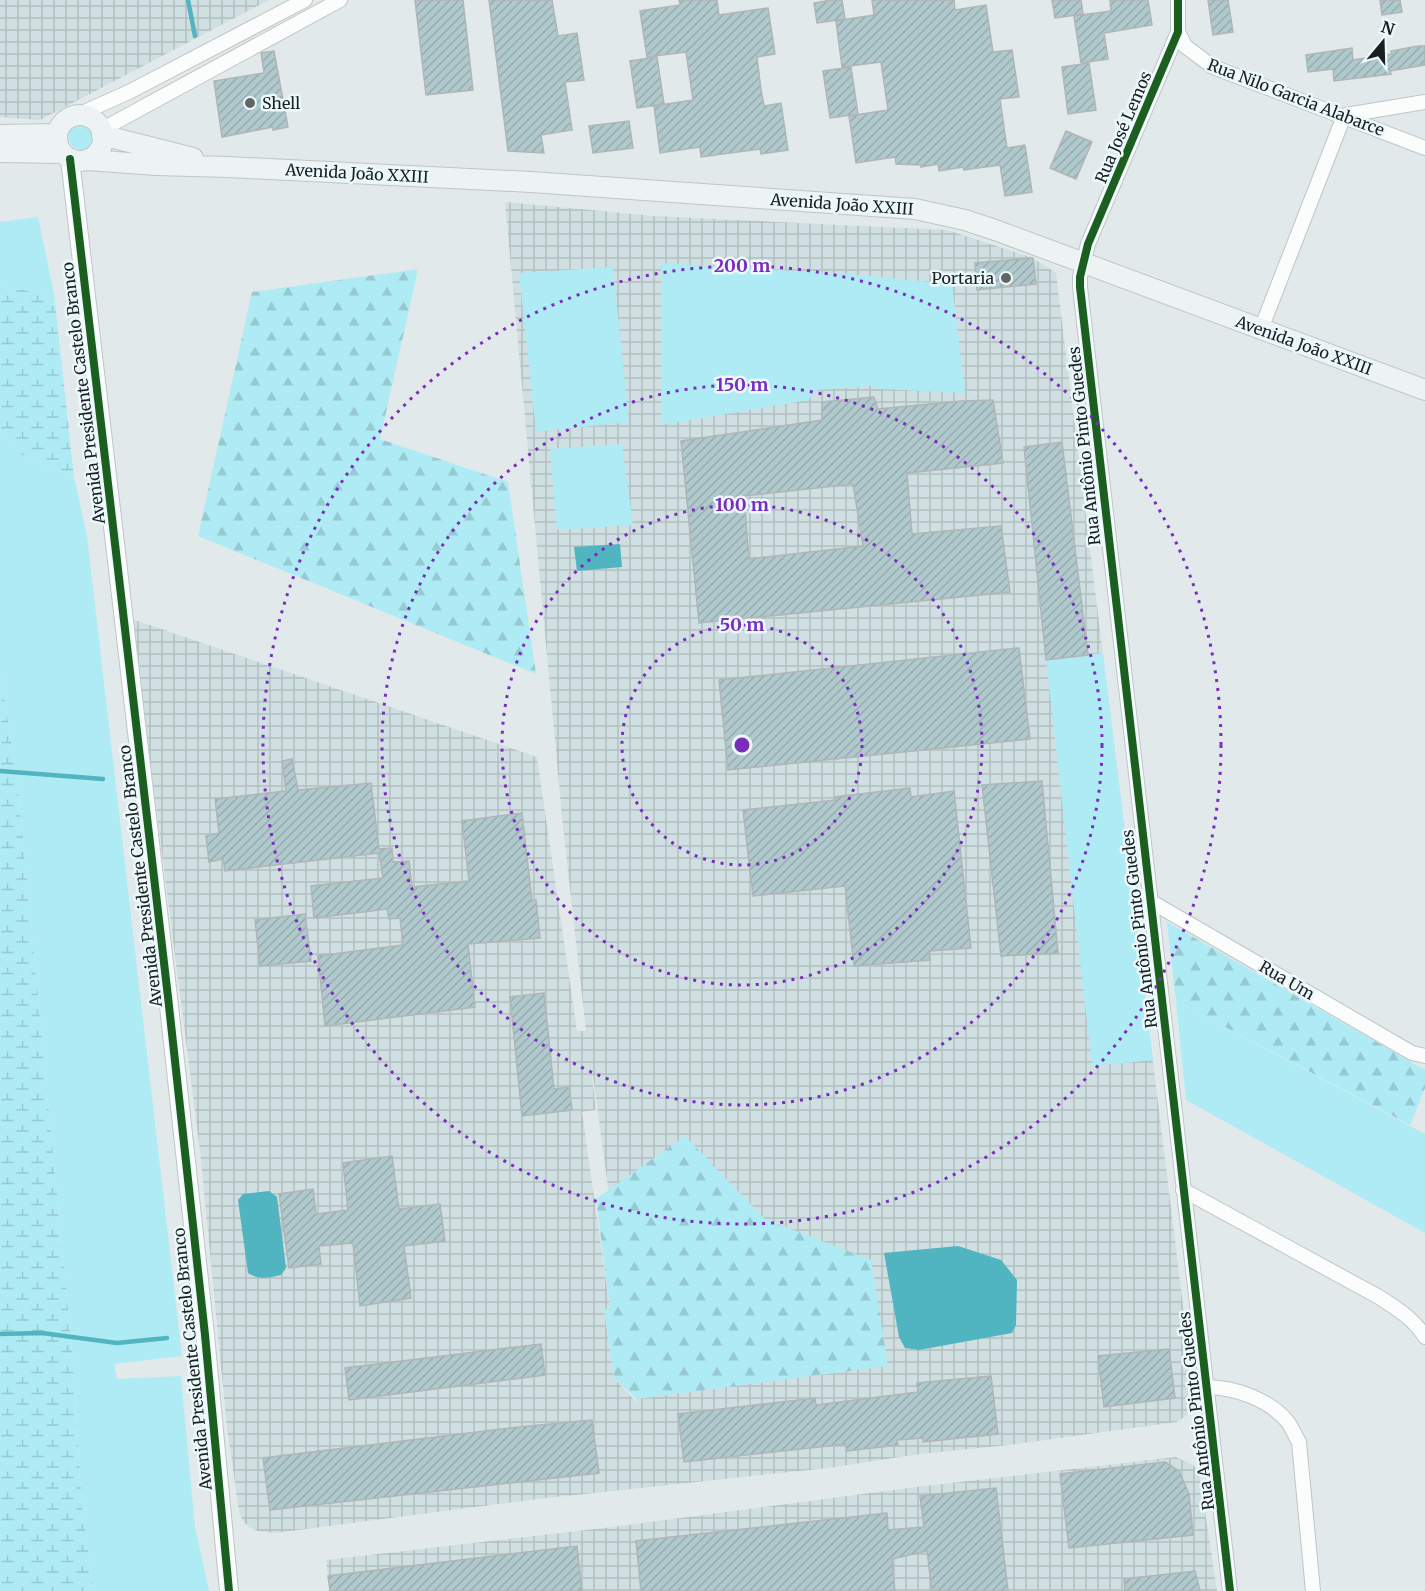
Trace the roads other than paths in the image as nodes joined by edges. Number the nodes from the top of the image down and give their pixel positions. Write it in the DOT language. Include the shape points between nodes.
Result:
graph roads {
  1 [pos="305,0"];
  2 [pos="340,0"];
  3 [pos="1178,0"];
  4 [pos="1178,32"];
  5 [pos="1425,102"];
  6 [pos="1344,116"];
  7 [pos="73,117"];
  8 [pos="101,132"];
  9 [pos="0,135"];
  10 [pos="1425,148"];
  11 [pos="69,151"];
  12 [pos="0,152"];
  13 [pos="228,167"];
  14 [pos="1083,263"];
  15 [pos="1261,329"];
  16 [pos="1425,390"];
  17 [pos="1150,901"];
  18 [pos="1425,1056"];
  19 [pos="1184,1190"];
  20 [pos="1425,1337"];
  21 [pos="1208,1387"];
  22 [pos="229,1591"];
  23 [pos="1230,1591"];
  24 [pos="1313,1591"];
  1 -- 7 [label="street"];
  2 -- 8 [label="street"];
  3 -- 4 [label="street, Rua José Lemos"];
  4 -- 6 [label="street, Rua Nilo Garcia Alabarce" via="1185,46 1213,67"];
  4 -- 14 [label="street, Rua José Lemos"];
  5 -- 6 [label="street"];
  6 -- 10 [label="street, Rua Nilo Garcia Alabarce"];
  6 -- 15 [label="street"];
  7 -- 8 [label="main road" via="90,118"];
  7 -- 11 [label="main road" via="61,125"];
  8 -- 11 [label="main road" via="98,153"];
  8 -- 13 [label="main road, Avenida João XXIII"];
  9 -- 11 [label="main road, Avenida João XXIII"];
  11 -- 12 [label="main road, Avenida João XXIII"];
  11 -- 13 [label="main road, Avenida João XXIII" via="156,165"];
  11 -- 22 [label="street, Avenida Presidente Castelo Branco" via="168,997"];
  13 -- 14 [label="main road, Avenida João XXIII" via="531,182 915,209 965,220"];
  14 -- 15 [label="main road, Avenida João XXIII"];
  14 -- 17 [label="street, Rua Antônio Pinto Guedes" via="1080,298"];
  15 -- 16 [label="main road, Avenida João XXIII"];
  17 -- 18 [label="street, Rua Um" via="1412,1053"];
  17 -- 19 [label="street, Rua Antônio Pinto Guedes"];
  19 -- 20 [label="street" via="1378,1297 1402,1312"];
  19 -- 21 [label="street, Rua Antônio Pinto Guedes"];
  21 -- 23 [label="street, Rua Antônio Pinto Guedes"];
  21 -- 24 [label="street" via="1226,1388 1263,1402 1287,1422 1299,1442"];
}
